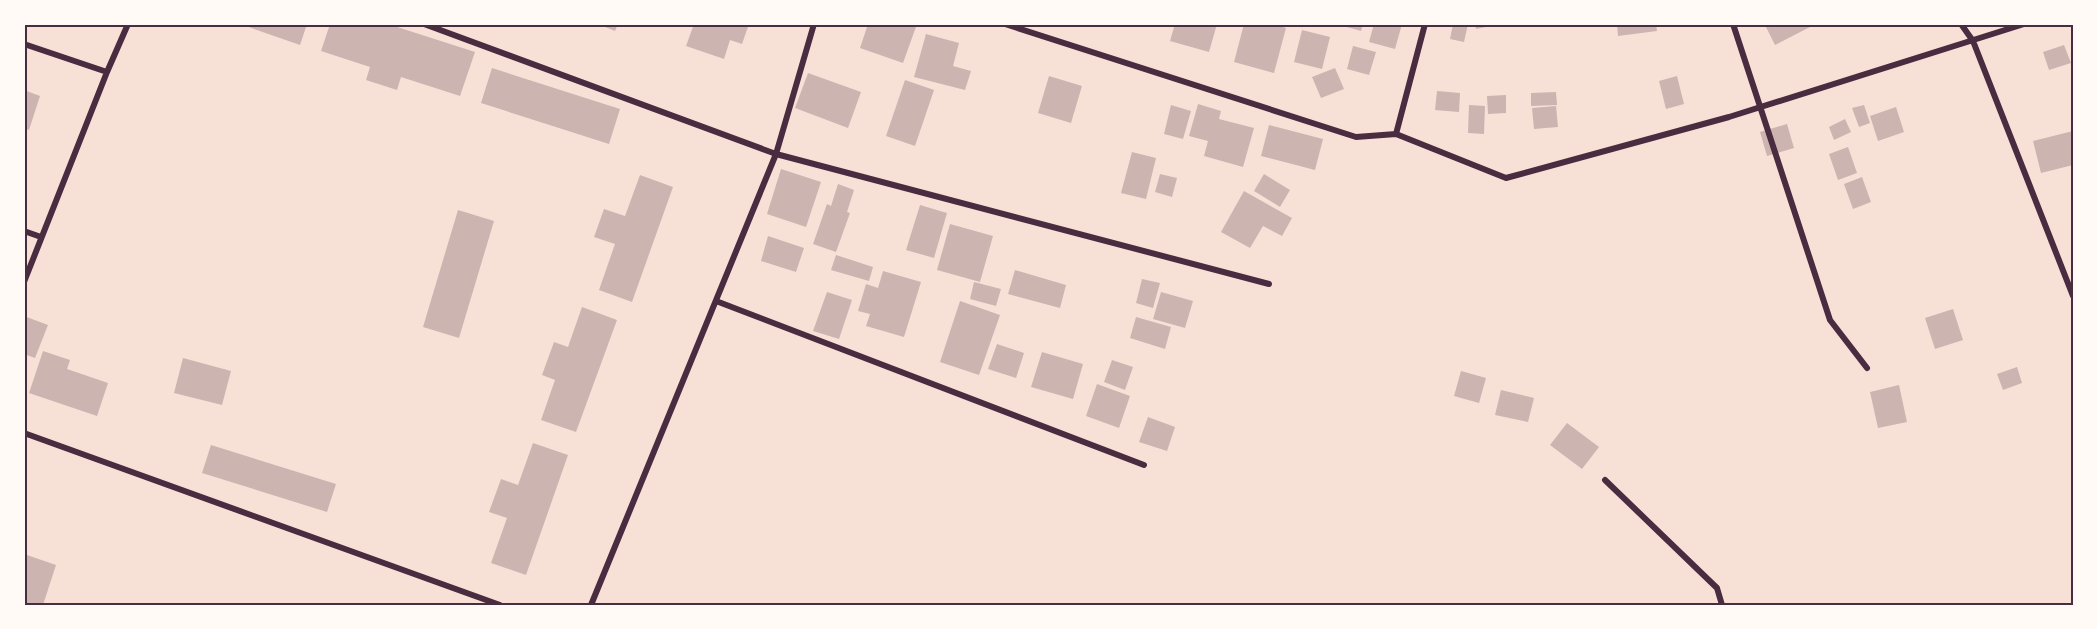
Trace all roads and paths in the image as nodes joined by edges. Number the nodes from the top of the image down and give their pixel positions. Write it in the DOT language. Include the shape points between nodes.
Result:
graph roads {
  1 [pos="128,24"];
  2 [pos="424,24"];
  3 [pos="814,24"];
  4 [pos="1005,24"];
  5 [pos="1425,24"];
  6 [pos="1733,24"];
  7 [pos="1961,24"];
  8 [pos="2024,24"];
  9 [pos="1973,41"];
  10 [pos="24,44"];
  11 [pos="107,72"];
  12 [pos="1762,107"];
  13 [pos="1396,134"];
  14 [pos="777,154"];
  15 [pos="24,231"];
  16 [pos="41,237"];
  17 [pos="24,282"];
  18 [pos="1269,284"];
  19 [pos="2073,296"];
  20 [pos="716,301"];
  21 [pos="1867,368"];
  22 [pos="24,433"];
  23 [pos="1144,465"];
  24 [pos="1605,480"];
  25 [pos="500,605"];
  26 [pos="591,605"];
  27 [pos="1722,605"];
  1 -- 11 [label="street"];
  2 -- 14 [label="street"];
  3 -- 14 [label="street"];
  4 -- 13 [label="street" via="1356,137"];
  5 -- 13 [label="street"];
  6 -- 12 [label="street"];
  7 -- 9 [label="street"];
  8 -- 9 [label="street"];
  9 -- 12 [label="street"];
  9 -- 19 [label="street"];
  10 -- 11 [label="street"];
  11 -- 16 [label="street"];
  12 -- 13 [label="street" via="1506,178"];
  12 -- 21 [label="street" via="1830,320"];
  14 -- 18 [label="street"];
  14 -- 20 [label="street"];
  15 -- 16 [label="street"];
  16 -- 17 [label="street"];
  20 -- 23 [label="street"];
  20 -- 26 [label="street"];
  22 -- 25 [label="street"];
  24 -- 27 [label="street" via="1717,588"];
}
